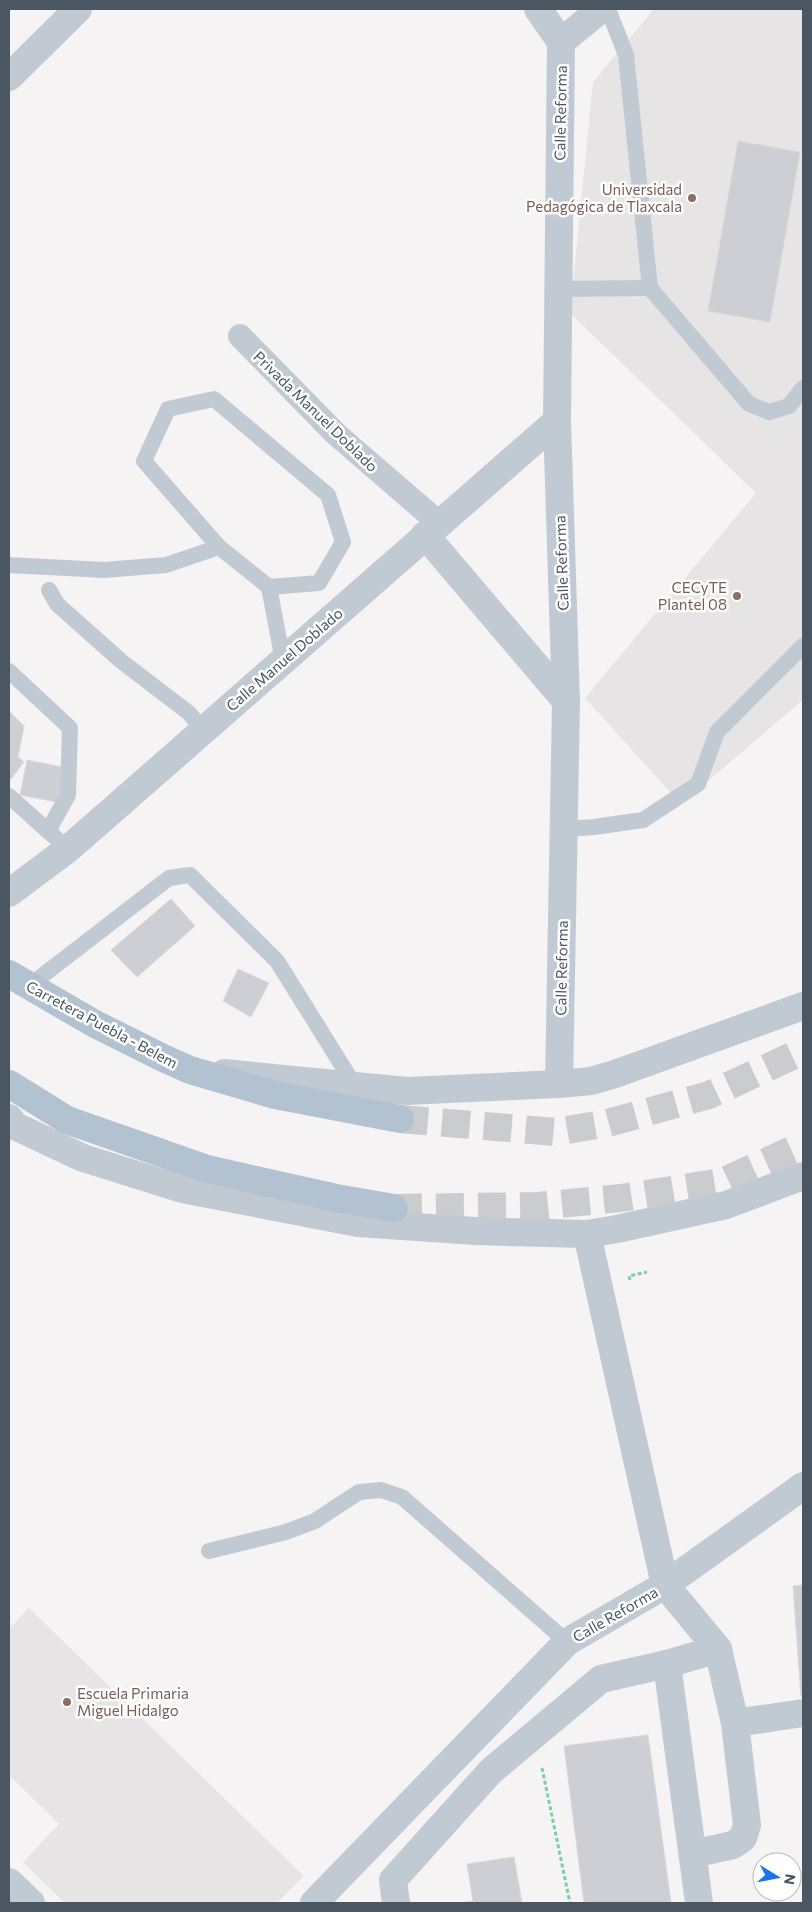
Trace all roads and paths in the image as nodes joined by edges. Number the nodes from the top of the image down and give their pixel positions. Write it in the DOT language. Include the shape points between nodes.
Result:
graph roads {
  1 [pos="78,9"];
  2 [pos="538,9"];
  3 [pos="601,9"];
  4 [pos="608,9"];
  5 [pos="561,42"];
  6 [pos="9,77"];
  7 [pos="650,288"];
  8 [pos="558,289"];
  9 [pos="240,336"];
  10 [pos="803,388"];
  11 [pos="556,422"];
  12 [pos="432,529"];
  13 [pos="219,547"];
  14 [pos="9,565"];
  15 [pos="269,587"];
  16 [pos="49,590"];
  17 [pos="803,646"];
  18 [pos="283,661"];
  19 [pos="9,671"];
  20 [pos="566,700"];
  21 [pos="203,730"];
  22 [pos="9,796"];
  23 [pos="564,829"];
  24 [pos="48,831"];
  25 [pos="68,849"];
  26 [pos="9,893"];
  27 [pos="19,980"];
  28 [pos="803,1006"];
  29 [pos="9,1084"];
  30 [pos="559,1084"];
  31 [pos="356,1099"];
  32 [pos="9,1118"];
  33 [pos="400,1120"];
  34 [pos="803,1176"];
  35 [pos="394,1208"];
  36 [pos="587,1234"];
  37 [pos="803,1486"];
  38 [pos="209,1551"];
  39 [pos="665,1585"];
  40 [pos="567,1642"];
  41 [pos="718,1649"];
  42 [pos="667,1664"];
  43 [pos="803,1713"];
  44 [pos="735,1723"];
  45 [pos="535,1735"];
  46 [pos="693,1854"];
  47 [pos="9,1882"];
  48 [pos="394,1892"];
  49 [pos="31,1903"];
  50 [pos="314,1903"];
  51 [pos="570,1903"];
  52 [pos="698,1903"];
  1 -- 6 [label="street"];
  2 -- 5 [label="street"];
  3 -- 5 [label="street"];
  4 -- 7 [label="lane" via="626,55"];
  5 -- 8 [label="street, Calle Reforma"];
  7 -- 8 [label="lane"];
  7 -- 10 [label="lane" via="749,404 768,412 789,406"];
  8 -- 11 [label="street, Calle Reforma"];
  9 -- 12 [label="street, Privada Manuel Doblado"];
  11 -- 12 [label="street, Calle Manuel Doblado"];
  11 -- 20 [label="street, Calle Reforma"];
  12 -- 18 [label="street, Calle Manuel Doblado"];
  12 -- 20 [label="street"];
  13 -- 14 [label="lane" via="166,565 104,570"];
  13 -- 15 [label="lane"];
  13 -- 15 [label="lane" via="144,461 168,409 214,399 328,495 343,542 319,583"];
  15 -- 18 [label="lane"];
  16 -- 21 [label="lane" via="57,604 121,661 188,713"];
  17 -- 23 [label="lane" via="717,732 698,784 644,820"];
  18 -- 21 [label="street, Calle Manuel Doblado"];
  19 -- 24 [label="lane" via="70,728 68,795"];
  20 -- 23 [label="street, Calle Reforma"];
  21 -- 25 [label="street, Calle Manuel Doblado"];
  22 -- 24 [label="lane"];
  23 -- 30 [label="street, Calle Reforma"];
  24 -- 25 [label="lane"];
  25 -- 26 [label="street, Calle Manuel Doblado"];
  27 -- 31 [label="main road, Carretera Puebla - Belem" via="95,1024 190,1070 275,1095"];
  27 -- 31 [label="lane" via="170,878 190,875 277,961"];
  28 -- 30 [label="street" via="615,1074"];
  29 -- 35 [label="main road" via="67,1120 207,1169"];
  30 -- 31 [label="street" via="407,1091"];
  31 -- 33 [label="main road, Carretera Puebla - Belem"];
  32 -- 36 [label="street" via="15,1126 83,1158 182,1189 358,1223 475,1232"];
  34 -- 36 [label="street" via="726,1205"];
  36 -- 39 [label="street, Calle Reforma"];
  37 -- 39 [label="street"];
  38 -- 40 [label="lane" via="286,1532 315,1521 359,1492 381,1490 402,1497"];
  39 -- 40 [label="street, Calle Reforma"];
  39 -- 41 [label="street"];
  40 -- 50 [label="street, Calle Reforma"];
  41 -- 42 [label="street"];
  41 -- 44 [label="street"];
  42 -- 45 [label="street" via="601,1679"];
  42 -- 46 [label="street"];
  43 -- 44 [label="street"];
  44 -- 46 [label="street" via="747,1824 743,1838 733,1845"];
  45 -- 48 [label="street" via="491,1771"];
  45 -- 51 [label="path"];
  46 -- 52 [label="street"];
  47 -- 49 [label="street"];
}
